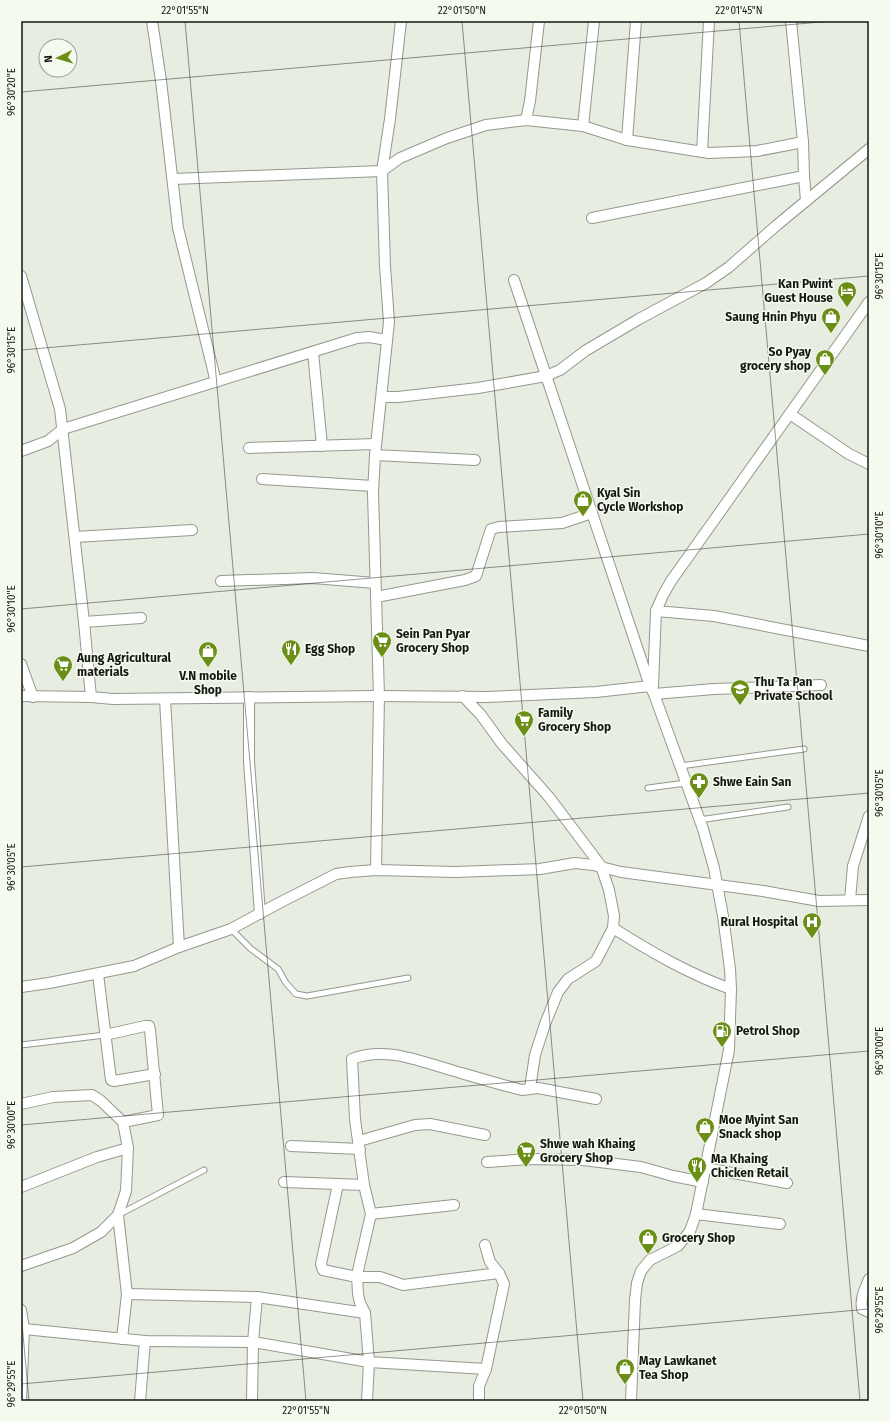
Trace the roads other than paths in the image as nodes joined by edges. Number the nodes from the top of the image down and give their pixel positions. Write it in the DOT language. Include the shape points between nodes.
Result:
graph roads {
  1 [pos="152,21"];
  2 [pos="401,21"];
  3 [pos="539,21"];
  4 [pos="594,21"];
  5 [pos="636,21"];
  6 [pos="709,21"];
  7 [pos="791,21"];
  8 [pos="526,120"];
  9 [pos="583,126"];
  10 [pos="627,140"];
  11 [pos="803,142"];
  12 [pos="869,149"];
  13 [pos="702,152"];
  14 [pos="382,171"];
  15 [pos="804,176"];
  16 [pos="173,179"];
  17 [pos="806,201"];
  18 [pos="592,218"];
  19 [pos="21,276"];
  20 [pos="514,280"];
  21 [pos="869,303"];
  22 [pos="387,340"];
  23 [pos="313,352"];
  24 [pos="546,376"];
  25 [pos="216,382"];
  26 [pos="382,397"];
  27 [pos="790,414"];
  28 [pos="63,429"];
  29 [pos="376,444"];
  30 [pos="322,446"];
  31 [pos="249,448"];
  32 [pos="21,451"];
  33 [pos="375,455"];
  34 [pos="475,460"];
  35 [pos="869,464"];
  36 [pos="262,478"];
  37 [pos="373,486"];
  38 [pos="592,513"];
  39 [pos="192,530"];
  40 [pos="75,537"];
  41 [pos="221,581"];
  42 [pos="375,583"];
  43 [pos="376,597"];
  44 [pos="656,611"];
  45 [pos="141,618"];
  46 [pos="84,622"];
  47 [pos="869,646"];
  48 [pos="21,664"];
  49 [pos="822,685"];
  50 [pos="652,690"];
  51 [pos="21,696"];
  52 [pos="379,696"];
  53 [pos="463,696"];
  54 [pos="33,697"];
  55 [pos="90,697"];
  56 [pos="249,698"];
  57 [pos="165,699"];
  58 [pos="804,749"];
  59 [pos="679,766"];
  60 [pos="686,783"];
  61 [pos="648,788"];
  62 [pos="788,806"];
  63 [pos="869,816"];
  64 [pos="699,820"];
  65 [pos="601,866"];
  66 [pos="376,870"];
  67 [pos="718,885"];
  68 [pos="850,900"];
  69 [pos="869,900"];
  70 [pos="260,914"];
  71 [pos="613,928"];
  72 [pos="231,930"];
  73 [pos="180,947"];
  74 [pos="98,974"];
  75 [pos="408,978"];
  76 [pos="21,987"];
  77 [pos="731,989"];
  78 [pos="105,1035"];
  79 [pos="21,1046"];
  80 [pos="155,1074"];
  81 [pos="530,1088"];
  82 [pos="596,1099"];
  83 [pos="21,1104"];
  84 [pos="123,1122"];
  85 [pos="485,1136"];
  86 [pos="359,1145"];
  87 [pos="292,1146"];
  88 [pos="128,1148"];
  89 [pos="487,1162"];
  90 [pos="706,1168"];
  91 [pos="204,1170"];
  92 [pos="284,1182"];
  93 [pos="703,1182"];
  94 [pos="787,1183"];
  95 [pos="338,1184"];
  96 [pos="364,1185"];
  97 [pos="21,1187"];
  98 [pos="454,1205"];
  99 [pos="371,1214"];
  100 [pos="696,1214"];
  101 [pos="118,1215"];
  102 [pos="780,1224"];
  103 [pos="485,1245"];
  104 [pos="21,1266"];
  105 [pos="499,1272"];
  106 [pos="357,1277"];
  107 [pos="869,1279"];
  108 [pos="127,1294"];
  109 [pos="257,1297"];
  110 [pos="21,1310"];
  111 [pos="869,1312"];
  112 [pos="365,1313"];
  113 [pos="24,1329"];
  114 [pos="122,1339"];
  115 [pos="144,1341"];
  116 [pos="253,1342"];
  117 [pos="369,1362"];
  118 [pos="486,1369"];
  119 [pos="21,1401"];
  120 [pos="140,1401"];
  121 [pos="252,1401"];
  122 [pos="367,1401"];
  123 [pos="479,1401"];
  124 [pos="631,1401"];
  1 -- 16 [label="street"];
  2 -- 14 [label="street"];
  3 -- 8 [label="street"];
  4 -- 9 [label="street"];
  5 -- 10 [label="street"];
  6 -- 13 [label="street"];
  7 -- 11 [label="street"];
  8 -- 9 [label="street"];
  8 -- 14 [label="street" via="486,125 453,136 400,158"];
  9 -- 10 [label="street"];
  10 -- 13 [label="street"];
  11 -- 13 [label="street" via="757,151"];
  11 -- 15 [label="street"];
  12 -- 17 [label="street"];
  14 -- 16 [label="street"];
  14 -- 22 [label="street" via="389,322"];
  15 -- 17 [label="street"];
  15 -- 18 [label="street"];
  16 -- 25 [label="street" via="178,228"];
  17 -- 24 [label="street" via="712,279 639,319 585,351 560,370"];
  19 -- 28 [label="street" via="58,402"];
  20 -- 24 [label="street"];
  21 -- 27 [label="street"];
  22 -- 23 [label="street" via="369,336"];
  22 -- 26 [label="street"];
  23 -- 25 [label="street"];
  23 -- 30 [label="street"];
  24 -- 26 [label="street" via="478,388"];
  24 -- 38 [label="street"];
  25 -- 28 [label="street"];
  26 -- 29 [label="street"];
  27 -- 35 [label="street" via="848,454"];
  27 -- 44 [label="street" via="671,581"];
  28 -- 32 [label="street" via="48,441"];
  28 -- 40 [label="street"];
  29 -- 30 [label="street"];
  29 -- 33 [label="street"];
  30 -- 31 [label="street"];
  33 -- 34 [label="street"];
  33 -- 37 [label="street"];
  36 -- 37 [label="street"];
  37 -- 42 [label="street"];
  38 -- 43 [label="street" via="562,523 491,529 476,576"];
  38 -- 50 [label="street"];
  39 -- 40 [label="street"];
  40 -- 46 [label="street"];
  41 -- 42 [label="street" via="313,578"];
  42 -- 43 [label="street"];
  43 -- 52 [label="street"];
  44 -- 47 [label="street" via="714,616"];
  44 -- 50 [label="street"];
  45 -- 46 [label="street"];
  46 -- 55 [label="street"];
  48 -- 54 [label="street"];
  49 -- 50 [label="street"];
  50 -- 53 [label="street"];
  50 -- 59 [label="street"];
  51 -- 54 [label="street"];
  52 -- 53 [label="street"];
  52 -- 56 [label="street"];
  52 -- 66 [label="street"];
  53 -- 65 [label="street" via="549,797"];
  54 -- 55 [label="street"];
  55 -- 57 [label="street"];
  56 -- 57 [label="street"];
  56 -- 70 [label="street" via="249,761"];
  57 -- 73 [label="street"];
  58 -- 59 [label="lane"];
  59 -- 60 [label="street"];
  60 -- 61 [label="lane"];
  60 -- 64 [label="street"];
  62 -- 64 [label="lane"];
  63 -- 68 [label="street" via="853,866"];
  64 -- 67 [label="street"];
  65 -- 66 [label="street" via="575,864 540,869 455,872"];
  65 -- 67 [label="street" via="621,872"];
  65 -- 71 [label="street" via="609,890 614,916"];
  66 -- 70 [label="street" via="336,874"];
  67 -- 68 [label="street" via="819,901"];
  67 -- 77 [label="street"];
  68 -- 69 [label="street"];
  70 -- 72 [label="street"];
  71 -- 77 [label="street" via="678,967"];
  71 -- 81 [label="street" via="596,961 568,979 558,992 535,1055"];
  72 -- 73 [label="street"];
  72 -- 75 [label="lane" via="251,949 278,968 286,984 296,994 308,996"];
  73 -- 74 [label="street" via="134,966"];
  74 -- 76 [label="street"];
  74 -- 78 [label="street"];
  77 -- 90 [label="street" via="729,1050"];
  78 -- 79 [label="lane"];
  78 -- 80 [label="street" via="111,1080"];
  78 -- 80 [label="street" via="149,1026"];
  80 -- 84 [label="street" via="158,1115"];
  81 -- 82 [label="street"];
  81 -- 86 [label="street" via="522,1090 503,1086 401,1055 362,1055 352,1059"];
  83 -- 84 [label="street" via="53,1097 92,1095"];
  84 -- 88 [label="street"];
  85 -- 86 [label="street" via="430,1124 415,1125"];
  86 -- 87 [label="street"];
  86 -- 96 [label="street"];
  88 -- 97 [label="street" via="97,1157"];
  88 -- 101 [label="street" via="126,1191"];
  89 -- 93 [label="street" via="530,1159 583,1160 641,1167"];
  90 -- 93 [label="street"];
  90 -- 94 [label="street"];
  91 -- 101 [label="lane"];
  92 -- 95 [label="street"];
  93 -- 100 [label="street"];
  95 -- 96 [label="street"];
  95 -- 106 [label="street" via="320,1264 323,1270"];
  96 -- 99 [label="street"];
  98 -- 99 [label="street"];
  99 -- 106 [label="street"];
  100 -- 102 [label="street"];
  100 -- 124 [label="street" via="690,1231 678,1246 650,1260 640,1271 634,1300"];
  101 -- 104 [label="street" via="101,1232 72,1248"];
  101 -- 108 [label="street"];
  103 -- 105 [label="street" via="490,1262"];
  105 -- 106 [label="street" via="403,1285 380,1277"];
  105 -- 118 [label="street" via="504,1284 502,1302"];
  106 -- 112 [label="street" via="360,1303"];
  107 -- 111 [label="street" via="861,1302 862,1309"];
  108 -- 109 [label="street"];
  108 -- 114 [label="street"];
  109 -- 112 [label="street"];
  109 -- 116 [label="street"];
  110 -- 113 [label="street"];
  112 -- 117 [label="street"];
  113 -- 114 [label="street"];
  113 -- 119 [label="street"];
  114 -- 115 [label="street"];
  115 -- 116 [label="street"];
  115 -- 120 [label="street"];
  116 -- 117 [label="street"];
  116 -- 121 [label="street"];
  117 -- 118 [label="street"];
  117 -- 122 [label="street"];
  118 -- 123 [label="street" via="479,1386"];
}
